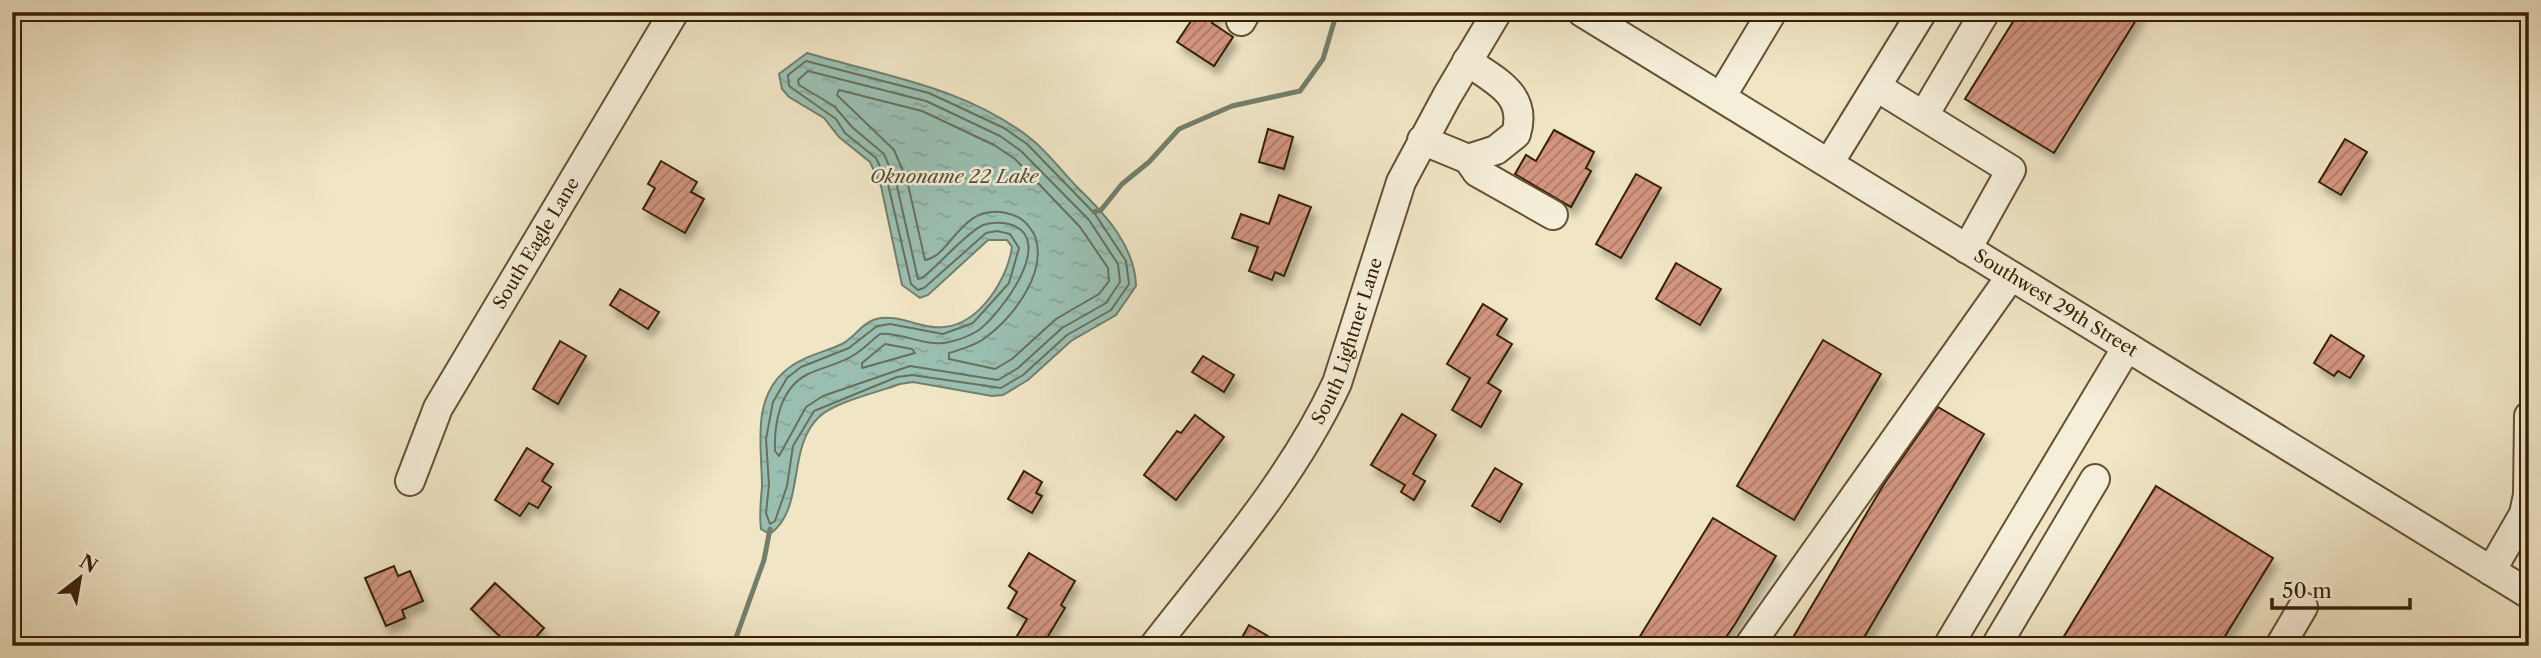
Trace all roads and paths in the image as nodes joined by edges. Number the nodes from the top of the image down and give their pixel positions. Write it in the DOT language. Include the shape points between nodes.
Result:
graph roads {
  1 [pos="674,12"];
  2 [pos="1497,12"];
  3 [pos="1582,12"];
  4 [pos="1772,12"];
  5 [pos="1922,12"];
  6 [pos="1985,12"];
  7 [pos="1467,61"];
  8 [pos="1877,87"];
  9 [pos="1721,97"];
  10 [pos="1924,115"];
  11 [pos="1422,140"];
  12 [pos="1468,159"];
  13 [pos="1829,163"];
  14 [pos="1553,215"];
  15 [pos="1967,249"];
  16 [pos="2011,276"];
  17 [pos="2127,347"];
  18 [pos="2529,416"];
  19 [pos="2095,479"];
  20 [pos="411,481"];
  21 [pos="2491,571"];
  22 [pos="2529,594"];
  23 [pos="2303,607"];
  24 [pos="1154,646"];
  25 [pos="1749,646"];
  26 [pos="1948,646"];
  27 [pos="1996,646"];
  28 [pos="2280,646"];
  1 -- 20 [label="street, South Eagle Lane" via="438,408"];
  2 -- 7 [label="street, South Lightner Lane"];
  3 -- 9 [label="street, Southwest 29th Street"];
  4 -- 9 [label="street"];
  5 -- 8 [label="street"];
  6 -- 10 [label="street"];
  7 -- 11 [label="street, South Lightner Lane"];
  7 -- 12 [label="street" via="1505,88 1520,108 1516,134 1506,144"];
  8 -- 10 [label="street"];
  8 -- 13 [label="street"];
  9 -- 13 [label="street, Southwest 29th Street"];
  10 -- 15 [label="street" via="2011,170"];
  11 -- 12 [label="street"];
  11 -- 24 [label="street, South Lightner Lane" via="1390,209 1324,410 1288,468"];
  12 -- 14 [label="street" via="1477,172"];
  13 -- 15 [label="street, Southwest 29th Street"];
  15 -- 16 [label="street, Southwest 29th Street"];
  16 -- 17 [label="street, Southwest 29th Street"];
  16 -- 25 [label="street"];
  17 -- 21 [label="street, Southwest 29th Street"];
  17 -- 26 [label="street"];
  18 -- 21 [label="street" via="2524,514"];
  19 -- 27 [label="street"];
  21 -- 22 [label="street, Southwest 29th Street"];
  23 -- 28 [label="street"];
}
